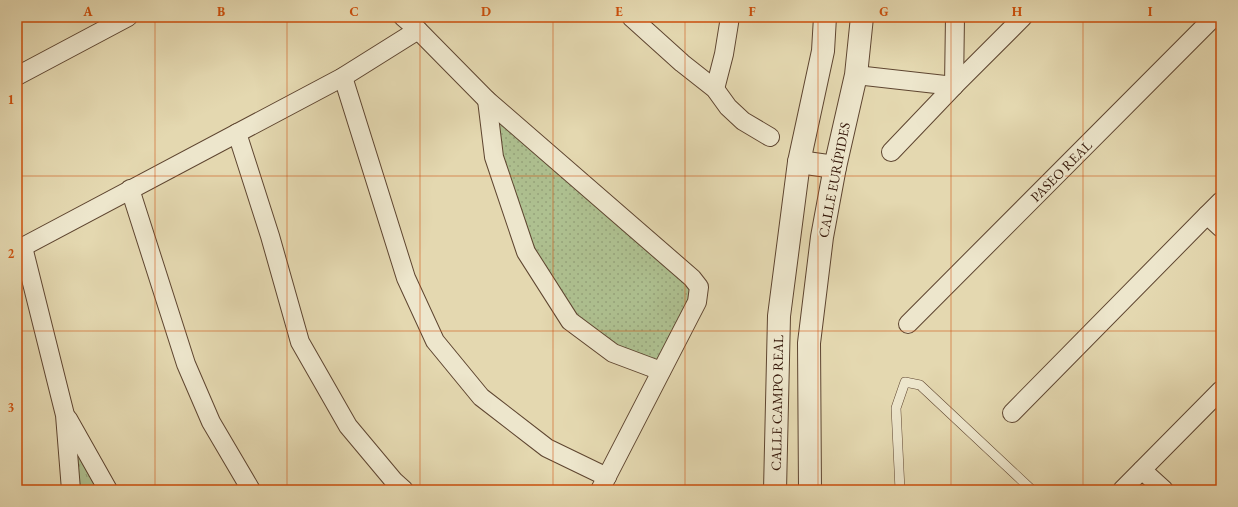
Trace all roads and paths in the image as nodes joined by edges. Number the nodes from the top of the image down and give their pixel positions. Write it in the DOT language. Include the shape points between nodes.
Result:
graph roads {
  1 [pos="403,17"];
  2 [pos="631,17"];
  3 [pos="730,17"];
  4 [pos="825,17"];
  5 [pos="862,17"];
  6 [pos="954,17"];
  7 [pos="1023,17"];
  8 [pos="1214,17"];
  9 [pos="121,19"];
  10 [pos="418,30"];
  11 [pos="856,74"];
  12 [pos="17,76"];
  13 [pos="343,77"];
  14 [pos="954,86"];
  15 [pos="715,89"];
  16 [pos="487,100"];
  17 [pos="237,133"];
  18 [pos="770,137"];
  19 [pos="891,152"];
  20 [pos="799,162"];
  21 [pos="835,167"];
  22 [pos="130,189"];
  23 [pos="1221,201"];
  24 [pos="1208,215"];
  25 [pos="1221,228"];
  26 [pos="20,248"];
  27 [pos="908,324"];
  28 [pos="661,372"];
  29 [pos="1221,390"];
  30 [pos="1012,413"];
  31 [pos="65,415"];
  32 [pos="1142,470"];
  33 [pos="604,483"];
  34 [pos="71,490"];
  35 [pos="108,490"];
  36 [pos="251,490"];
  37 [pos="404,490"];
  38 [pos="775,490"];
  39 [pos="810,490"];
  40 [pos="900,490"];
  41 [pos="1032,490"];
  42 [pos="1122,490"];
  43 [pos="1164,490"];
  1 -- 10 [label="street"];
  2 -- 15 [label="street"];
  3 -- 15 [label="street"];
  4 -- 20 [label="street" via="823,51"];
  5 -- 11 [label="street, CALLE EURÍPIDES"];
  6 -- 14 [label="street"];
  7 -- 14 [label="street"];
  8 -- 27 [label="street, PASEO REAL"];
  9 -- 12 [label="street"];
  10 -- 13 [label="street"];
  10 -- 16 [label="street"];
  11 -- 14 [label="street"];
  11 -- 21 [label="street, CALLE EURÍPIDES"];
  13 -- 17 [label="street"];
  13 -- 33 [label="street" via="406,278 435,341 481,397 547,448"];
  14 -- 19 [label="street"];
  15 -- 18 [label="street" via="728,107 743,121"];
  16 -- 28 [label="street" via="494,157 526,252 570,321 613,353"];
  16 -- 28 [label="street" via="699,287 697,302"];
  17 -- 22 [label="street"];
  17 -- 37 [label="street" via="300,342 348,426"];
  20 -- 21 [label="street"];
  20 -- 38 [label="street, CALLE CAMPO REAL" via="779,316"];
  21 -- 39 [label="street, CALLE EURÍPIDES" via="822,237 810,343"];
  22 -- 26 [label="street"];
  22 -- 36 [label="street" via="186,364 211,422"];
  23 -- 24 [label="street"];
  24 -- 25 [label="street"];
  24 -- 30 [label="street"];
  26 -- 31 [label="street"];
  28 -- 33 [label="street"];
  29 -- 32 [label="street"];
  31 -- 34 [label="street"];
  31 -- 35 [label="street"];
  32 -- 42 [label="street"];
  32 -- 43 [label="street"];
  40 -- 41 [label="lane" via="896,408 905,382 920,384"];
}
